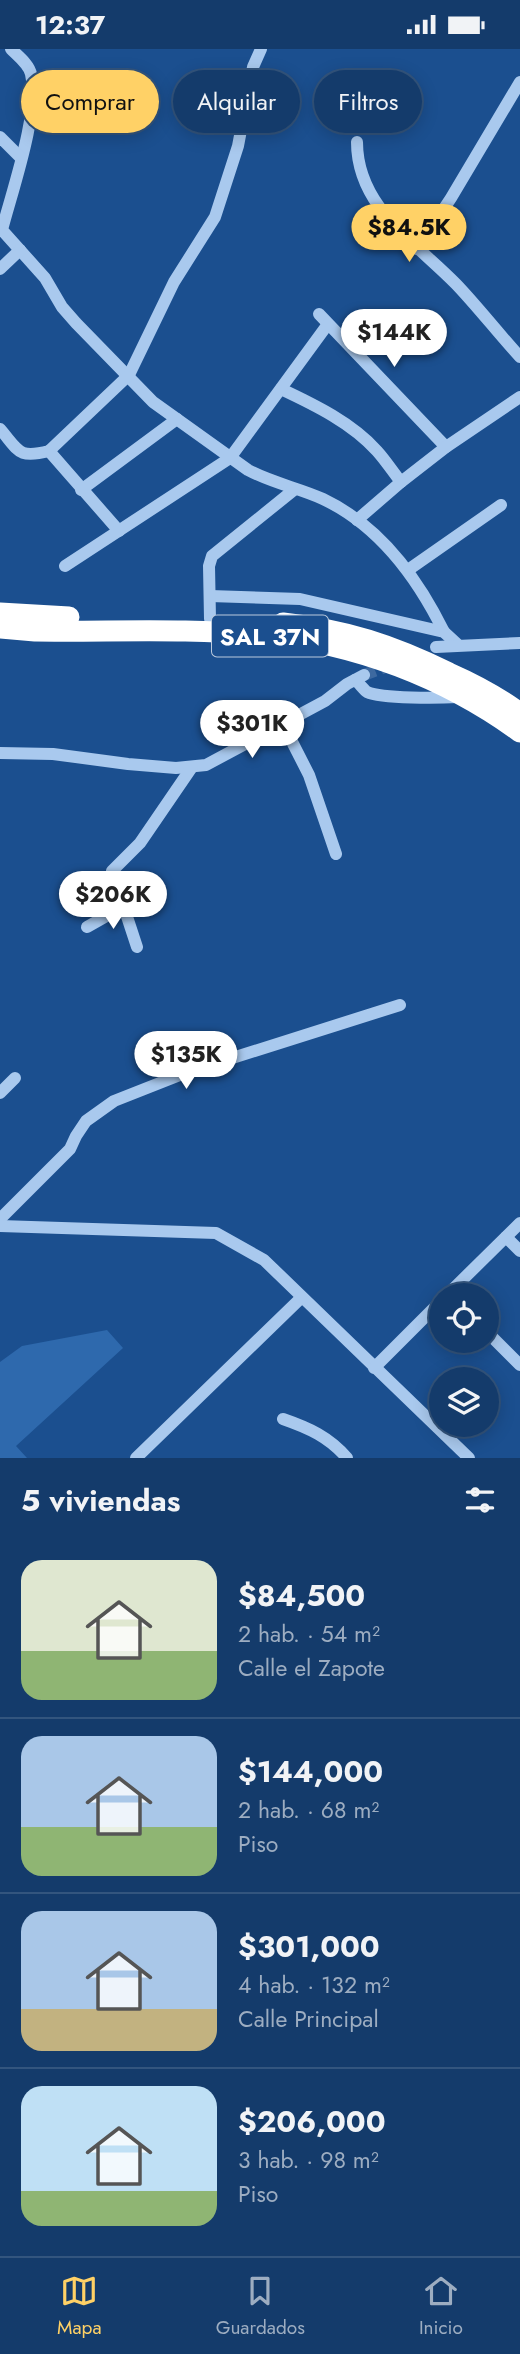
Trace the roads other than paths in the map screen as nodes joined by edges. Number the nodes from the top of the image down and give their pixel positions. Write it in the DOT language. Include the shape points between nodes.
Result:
graph roads {
  1 [pos="11,49"];
  2 [pos="261,49"];
  3 [pos="520,82"];
  4 [pos="0,137"];
  5 [pos="357,142"];
  6 [pos="21,158"];
  7 [pos="417,249"];
  8 [pos="20,250"];
  9 [pos="0,269"];
  10 [pos="520,357"];
  11 [pos="129,375"];
  12 [pos="281,389"];
  13 [pos="520,397"];
  14 [pos="177,419"];
  15 [pos="0,429"];
  16 [pos="446,447"];
  17 [pos="49,451"];
  18 [pos="230,459"];
  19 [pos="401,482"];
  20 [pos="295,489"];
  21 [pos="81,490"];
  22 [pos="500,505"];
  23 [pos="357,520"];
  24 [pos="119,531"];
  25 [pos="65,566"];
  26 [pos="408,570"];
  27 [pos="210,596"];
  28 [pos="0,613"];
  29 [pos="210,619"];
  30 [pos="0,628"];
  31 [pos="444,632"];
  32 [pos="520,643"];
  33 [pos="457,644"];
  34 [pos="436,647"];
  35 [pos="466,697"];
  36 [pos="520,713"];
  37 [pos="284,724"];
  38 [pos="520,732"];
  39 [pos="0,753"];
  40 [pos="192,767"];
  41 [pos="336,854"];
  42 [pos="124,907"];
  43 [pos="87,927"];
  44 [pos="137,947"];
  45 [pos="400,1005"];
  46 [pos="15,1078"];
  47 [pos="0,1093"];
  48 [pos="0,1219"];
  49 [pos="520,1223"];
  50 [pos="0,1226"];
  51 [pos="506,1237"];
  52 [pos="520,1251"];
  53 [pos="460,1283"];
  54 [pos="301,1298"];
  55 [pos="429,1314"];
  56 [pos="499,1344"];
  57 [pos="520,1365"];
  58 [pos="374,1368"];
  59 [pos="283,1419"];
  60 [pos="136,1458"];
  61 [pos="347,1458"];
  62 [pos="469,1458"];
  1 -- 6 [label="street" via="31,74 32,113"];
  2 -- 11 [label="street" via="215,218 174,282"];
  3 -- 7 [label="street"];
  4 -- 6 [label="street"];
  5 -- 7 [label="street" via="364,183 376,204"];
  6 -- 8 [label="street" via="2,230"];
  7 -- 10 [label="street" via="455,283"];
  8 -- 9 [label="street"];
  8 -- 11 [label="street" via="45,278 62,307"];
  11 -- 14 [label="street"];
  11 -- 17 [label="street"];
  12 -- 16 [label="street" via="323,319"];
  12 -- 18 [label="street"];
  12 -- 19 [label="street" via="355,431"];
  13 -- 16 [label="street"];
  14 -- 18 [label="street"];
  14 -- 21 [label="street"];
  15 -- 17 [label="street" via="20,452 32,456"];
  16 -- 19 [label="street"];
  17 -- 21 [label="street"];
  18 -- 20 [label="street" via="262,478"];
  18 -- 24 [label="street"];
  19 -- 23 [label="street"];
  20 -- 23 [label="street"];
  20 -- 27 [label="street" via="212,556"];
  21 -- 24 [label="street"];
  22 -- 26 [label="street"];
  23 -- 26 [label="street"];
  24 -- 25 [label="street"];
  26 -- 31 [label="street"];
  27 -- 29 [label="street"];
  27 -- 31 [label="street" via="300,599"];
  28 -- 29 [label="highway, SAL 37N"];
  29 -- 36 [label="highway, SAL 37N" via="297,625 372,640 477,686"];
  30 -- 35 [label="highway, SAL 37N" via="288,638 381,661"];
  31 -- 33 [label="street"];
  32 -- 33 [label="street"];
  33 -- 34 [label="street"];
  35 -- 37 [label="street" via="375,693 366,691 360,677"];
  35 -- 38 [label="highway, SAL 37N"];
  37 -- 40 [label="street" via="206,765"];
  37 -- 41 [label="street" via="309,775"];
  39 -- 40 [label="street"];
  40 -- 42 [label="street" via="141,843 112,871"];
  42 -- 43 [label="street"];
  42 -- 44 [label="street"];
  45 -- 48 [label="street" via="185,1073 114,1101 86,1121 71,1149"];
  46 -- 47 [label="street"];
  49 -- 51 [label="street"];
  50 -- 54 [label="street" via="216,1233 264,1260"];
  51 -- 52 [label="street"];
  51 -- 53 [label="street"];
  54 -- 58 [label="street"];
  54 -- 60 [label="street"];
  55 -- 58 [label="street"];
  56 -- 57 [label="street"];
  58 -- 62 [label="street"];
  59 -- 61 [label="street" via="317,1432"];
}
